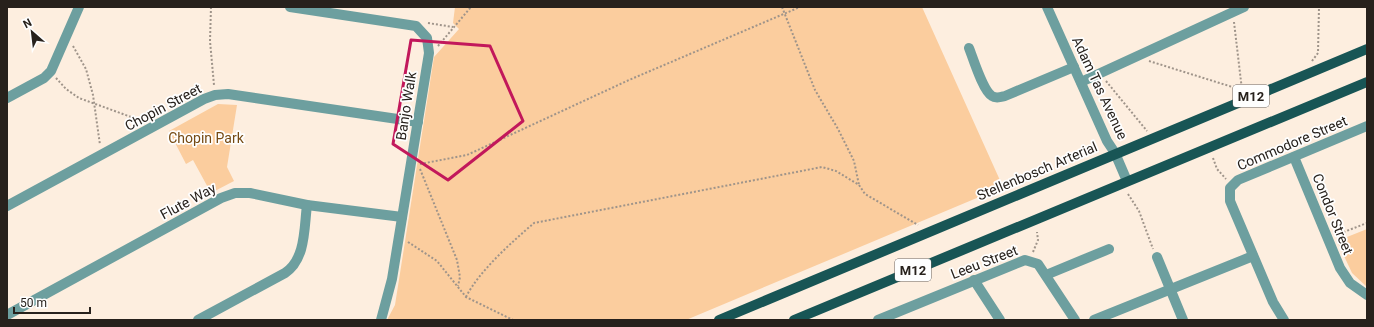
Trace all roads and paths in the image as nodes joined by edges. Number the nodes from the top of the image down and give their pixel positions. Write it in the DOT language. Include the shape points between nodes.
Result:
graph roads {
  1 [pos="79,7"];
  2 [pos="211,7"];
  3 [pos="290,7"];
  4 [pos="471,7"];
  5 [pos="782,7"];
  6 [pos="800,7"];
  7 [pos="1047,7"];
  8 [pos="1244,7"];
  9 [pos="1319,7"];
  10 [pos="1230,13"];
  11 [pos="785,14"];
  12 [pos="421,22"];
  13 [pos="454,28"];
  14 [pos="66,37"];
  15 [pos="969,48"];
  16 [pos="435,49"];
  17 [pos="1367,49"];
  18 [pos="1145,52"];
  19 [pos="1312,61"];
  20 [pos="1074,67"];
  21 [pos="50,71"];
  22 [pos="1096,74"];
  23 [pos="1081,82"];
  24 [pos="1367,82"];
  25 [pos="214,90"];
  26 [pos="7,98"];
  27 [pos="94,104"];
  28 [pos="418,122"];
  29 [pos="1367,126"];
  30 [pos="151,128"];
  31 [pos="1147,131"];
  32 [pos="1115,153"];
  33 [pos="100,156"];
  34 [pos="1294,157"];
  35 [pos="1213,158"];
  36 [pos="1128,181"];
  37 [pos="1233,184"];
  38 [pos="859,185"];
  39 [pos="1128,194"];
  40 [pos="307,205"];
  41 [pos="7,206"];
  42 [pos="402,217"];
  43 [pos="1367,223"];
  44 [pos="918,225"];
  45 [pos="1037,232"];
  46 [pos="1328,239"];
  47 [pos="398,240"];
  48 [pos="1109,249"];
  49 [pos="1254,256"];
  50 [pos="1157,257"];
  51 [pos="1030,260"];
  52 [pos="1046,275"];
  53 [pos="974,280"];
  54 [pos="458,286"];
  55 [pos="1170,290"];
  56 [pos="1367,295"];
  57 [pos="466,297"];
  58 [pos="7,315"];
  59 [pos="198,320"];
  60 [pos="381,320"];
  61 [pos="513,320"];
  62 [pos="719,320"];
  63 [pos="794,320"];
  64 [pos="878,320"];
  65 [pos="1000,320"];
  66 [pos="1075,320"];
  67 [pos="1094,320"];
  68 [pos="1183,320"];
  69 [pos="1284,320"];
  1 -- 14 [label="street"];
  2 -- 25 [label="path" via="210,41"];
  3 -- 28 [label="street, Banjo Walk" via="416,26 427,38 429,53"];
  4 -- 13 [label="path"];
  5 -- 11 [label="path"];
  6 -- 11 [label="path"];
  7 -- 20 [label="street, Adam Tas Avenue"];
  8 -- 10 [label="street"];
  9 -- 19 [label="path" via="1318,53"];
  10 -- 18 [label="street"];
  10 -- 18 [label="path" via="1234,22 1242,90 1146,60"];
  11 -- 38 [label="path" via="815,90 854,161"];
  11 -- 54 [label="path" via="629,80 467,155 418,164 457,260 460,276"];
  12 -- 13 [label="path"];
  13 -- 16 [label="path"];
  14 -- 21 [label="street"];
  14 -- 27 [label="path" via="86,69"];
  15 -- 20 [label="street" via="992,97 1005,96"];
  17 -- 32 [label="main road, Stellenbosch Arterial / M12"];
  18 -- 22 [label="street"];
  20 -- 23 [label="street, Adam Tas Avenue"];
  21 -- 26 [label="street" via="44,78"];
  21 -- 27 [label="path" via="66,89"];
  22 -- 23 [label="street"];
  22 -- 31 [label="path" via="1106,80"];
  23 -- 32 [label="street, Adam Tas Avenue" via="1107,141"];
  24 -- 36 [label="main road, M12"];
  27 -- 30 [label="path" via="147,122"];
  27 -- 33 [label="path"];
  28 -- 30 [label="street, Chopin Street" via="228,94 215,95"];
  28 -- 42 [label="street, Banjo Walk"];
  29 -- 34 [label="street, Commodore Street"];
  30 -- 33 [label="street, Chopin Street"];
  32 -- 36 [label="street, Adam Tas Avenue"];
  32 -- 62 [label="main road, Stellenbosch Arterial / M12"];
  33 -- 41 [label="street, Chopin Street"];
  34 -- 37 [label="street, Commodore Street"];
  34 -- 46 [label="street, Condor Street"];
  35 -- 37 [label="path" via="1217,169"];
  36 -- 63 [label="main road, M12"];
  37 -- 49 [label="street, Commodore Street" via="1229,192 1230,201"];
  38 -- 44 [label="path" via="865,194"];
  38 -- 57 [label="path" via="836,171 822,167 534,223 509,245 470,288"];
  39 -- 50 [label="path" via="1139,211"];
  40 -- 42 [label="street, Flute Way"];
  40 -- 58 [label="street, Flute Way" via="250,193 235,193 221,198"];
  40 -- 59 [label="street" via="300,254 296,264 285,273"];
  42 -- 47 [label="street, Banjo Walk"];
  43 -- 46 [label="path"];
  45 -- 51 [label="path" via="1038,240"];
  46 -- 56 [label="street, Condor Street" via="1345,276"];
  47 -- 54 [label="path" via="406,241 437,261"];
  47 -- 60 [label="street, Banjo Walk" via="392,279"];
  48 -- 52 [label="street"];
  49 -- 55 [label="street"];
  49 -- 69 [label="street, Commodore Street" via="1273,302"];
  50 -- 55 [label="street"];
  51 -- 52 [label="street, Leeu Street" via="1038,264"];
  51 -- 53 [label="street, Leeu Street" via="1020,261"];
  52 -- 66 [label="street, Leeu Street"];
  53 -- 64 [label="street, Leeu Street"];
  53 -- 65 [label="street"];
  54 -- 57 [label="path"];
  55 -- 67 [label="street"];
  55 -- 68 [label="street"];
  57 -- 61 [label="path"];
}
